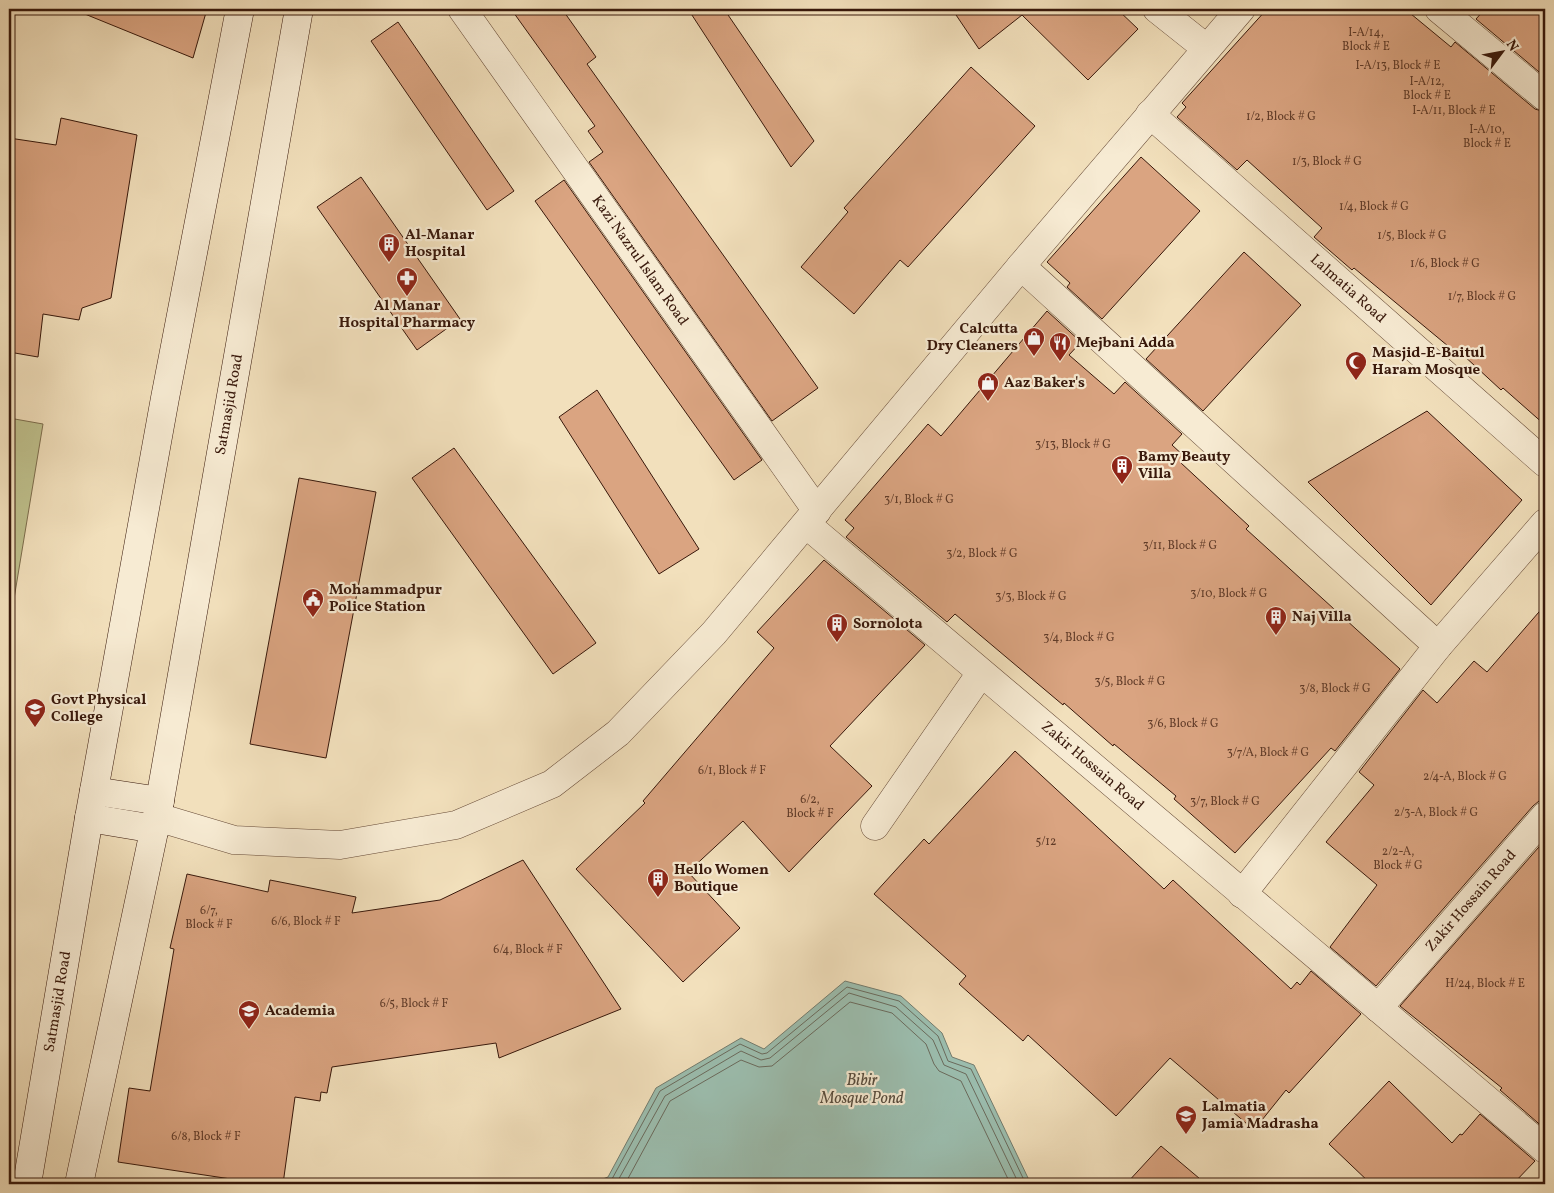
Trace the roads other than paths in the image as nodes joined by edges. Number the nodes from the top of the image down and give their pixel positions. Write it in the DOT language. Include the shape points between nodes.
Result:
graph roads {
  1 [pos="240,9"];
  2 [pos="299,9"];
  3 [pos="462,9"];
  4 [pos="1157,9"];
  5 [pos="1241,9"];
  6 [pos="1439,9"];
  7 [pos="1206,48"];
  8 [pos="1545,97"];
  9 [pos="1150,114"];
  10 [pos="1021,266"];
  11 [pos="1545,463"];
  12 [pos="812,518"];
  13 [pos="1545,523"];
  14 [pos="1438,646"];
  15 [pos="981,673"];
  16 [pos="94,792"];
  17 [pos="157,816"];
  18 [pos="1545,816"];
  19 [pos="89,818"];
  20 [pos="875,826"];
  21 [pos="1242,894"];
  22 [pos="1378,1008"];
  23 [pos="1545,1149"];
  24 [pos="27,1184"];
  25 [pos="80,1184"];
  1 -- 16 [label="street, Satmasjid Road"];
  2 -- 17 [label="street, Satmasjid Road"];
  3 -- 12 [label="street, Kazi Nazrul Islam Road"];
  4 -- 7 [label="street"];
  5 -- 7 [label="street"];
  6 -- 8 [label="street"];
  7 -- 9 [label="street"];
  9 -- 10 [label="street"];
  9 -- 11 [label="street, Lalmatia Road"];
  10 -- 12 [label="street"];
  10 -- 14 [label="street"];
  12 -- 15 [label="street, Zakir Hossain Road"];
  12 -- 17 [label="street" via="714,633 618,732 552,784 456,825 340,845 234,840"];
  13 -- 14 [label="street"];
  14 -- 21 [label="street"];
  15 -- 20 [label="street"];
  15 -- 21 [label="street, Zakir Hossain Road"];
  16 -- 17 [label="street"];
  16 -- 19 [label="street, Satmasjid Road"];
  17 -- 19 [label="street"];
  17 -- 25 [label="street, Satmasjid Road"];
  18 -- 22 [label="street, Zakir Hossain Road"];
  19 -- 24 [label="street, Satmasjid Road"];
  21 -- 22 [label="street, Zakir Hossain Road"];
  22 -- 23 [label="street, Zakir Hossain Road"];
}
